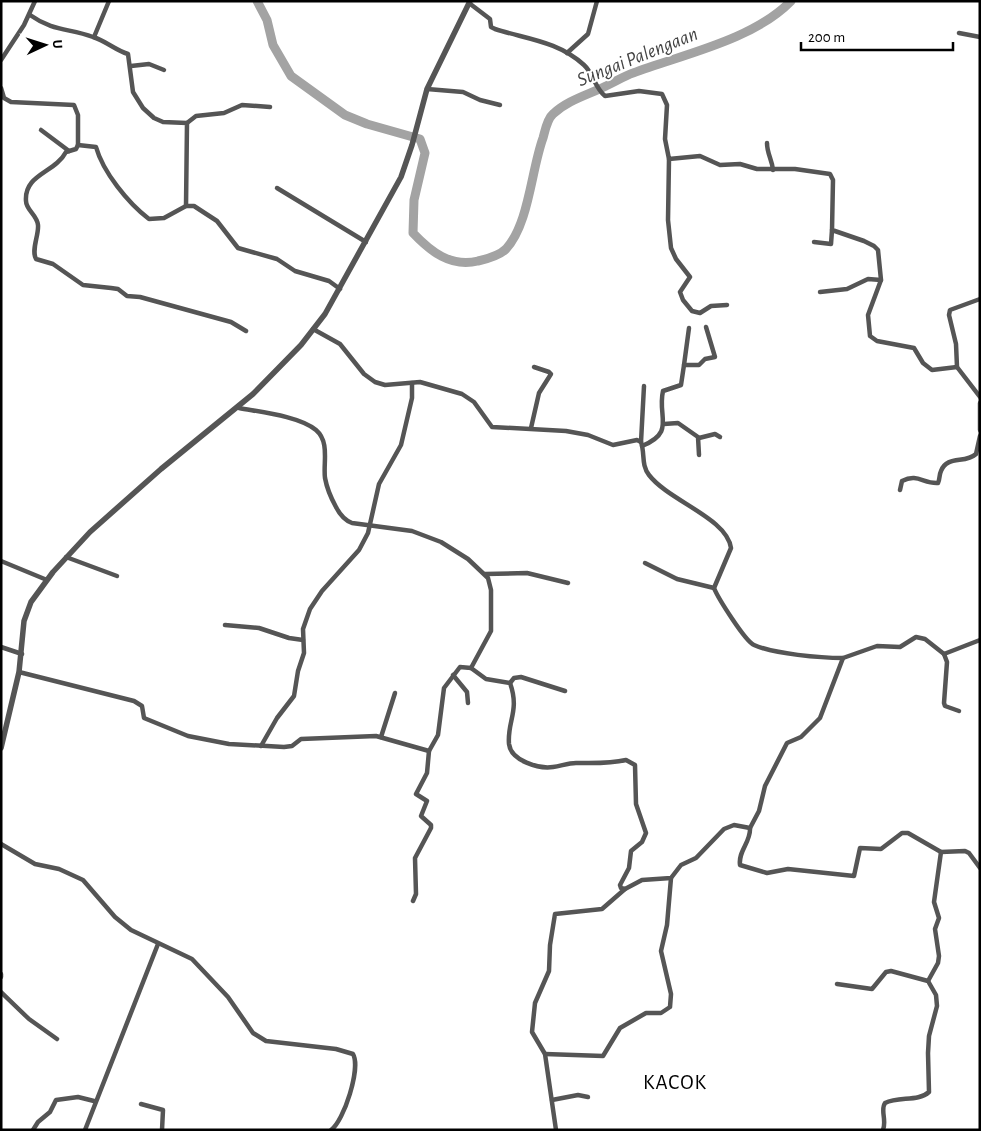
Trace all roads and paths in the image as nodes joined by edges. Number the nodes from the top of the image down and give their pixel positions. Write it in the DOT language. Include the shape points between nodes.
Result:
graph roads {
  1 [pos="34,1"];
  2 [pos="109,1"];
  3 [pos="597,1"];
  4 [pos="470,2"];
  5 [pos="30,16"];
  6 [pos="959,32"];
  7 [pos="980,36"];
  8 [pos="94,37"];
  9 [pos="567,53"];
  10 [pos="1,60"];
  11 [pos="131,66"];
  12 [pos="164,70"];
  13 [pos="1,88"];
  14 [pos="427,89"];
  15 [pos="3,99"];
  16 [pos="500,105"];
  17 [pos="270,107"];
  18 [pos="187,123"];
  19 [pos="41,130"];
  20 [pos="767,143"];
  21 [pos="78,145"];
  22 [pos="70,150"];
  23 [pos="669,159"];
  24 [pos="773,170"];
  25 [pos="277,188"];
  26 [pos="186,206"];
  27 [pos="832,230"];
  28 [pos="366,242"];
  29 [pos="814,242"];
  30 [pos="881,280"];
  31 [pos="340,289"];
  32 [pos="820,292"];
  33 [pos="980,298"];
  34 [pos="727,306"];
  35 [pos="706,327"];
  36 [pos="689,328"];
  37 [pos="314,329"];
  38 [pos="246,331"];
  39 [pos="684,365"];
  40 [pos="534,367"];
  41 [pos="957,367"];
  42 [pos="412,382"];
  43 [pos="644,386"];
  44 [pos="980,397"];
  45 [pos="980,403"];
  46 [pos="239,408"];
  47 [pos="664,424"];
  48 [pos="531,428"];
  49 [pos="980,430"];
  50 [pos="980,436"];
  51 [pos="699,438"];
  52 [pos="720,438"];
  53 [pos="642,444"];
  54 [pos="699,455"];
  55 [pos="900,490"];
  56 [pos="372,526"];
  57 [pos="66,557"];
  58 [pos="1,561"];
  59 [pos="645,563"];
  60 [pos="484,574"];
  61 [pos="117,576"];
  62 [pos="47,580"];
  63 [pos="568,583"];
  64 [pos="714,588"];
  65 [pos="225,625"];
  66 [pos="303,640"];
  67 [pos="980,640"];
  68 [pos="1,647"];
  69 [pos="22,654"];
  70 [pos="944,654"];
  71 [pos="843,658"];
  72 [pos="471,668"];
  73 [pos="19,672"];
  74 [pos="453,675"];
  75 [pos="510,683"];
  76 [pos="565,691"];
  77 [pos="395,693"];
  78 [pos="468,704"];
  79 [pos="959,711"];
  80 [pos="381,737"];
  81 [pos="261,746"];
  82 [pos="1,748"];
  83 [pos="430,751"];
  84 [pos="750,828"];
  85 [pos="1,844"];
  86 [pos="941,852"];
  87 [pos="980,868"];
  88 [pos="671,878"];
  89 [pos="625,890"];
  90 [pos="413,901"];
  91 [pos="158,944"];
  92 [pos="1,974"];
  93 [pos="1,978"];
  94 [pos="928,980"];
  95 [pos="837,984"];
  96 [pos="1,992"];
  97 [pos="57,1039"];
  98 [pos="545,1054"];
  99 [pos="588,1097"];
  100 [pos="552,1100"];
  101 [pos="94,1101"];
  102 [pos="141,1104"];
  103 [pos="33,1130"];
  104 [pos="84,1130"];
  105 [pos="162,1130"];
  106 [pos="331,1130"];
  107 [pos="556,1130"];
  108 [pos="883,1130"];
  1 -- 5 [label="street"];
  2 -- 8 [label="street"];
  3 -- 9 [label="street" via="588,34"];
  4 -- 9 [label="street" via="489,18 491,27 536,38"];
  4 -- 14 [label="street"];
  5 -- 8 [label="street" via="55,29"];
  5 -- 10 [label="street"];
  6 -- 7 [label="street"];
  8 -- 11 [label="street" via="128,54"];
  9 -- 23 [label="street" via="590,71 601,92 607,96 650,91 664,96 667,105 664,139"];
  11 -- 12 [label="street" via="146,64"];
  11 -- 18 [label="street" via="133,92 149,114 162,122"];
  13 -- 15 [label="street"];
  14 -- 16 [label="street" via="463,92"];
  14 -- 28 [label="street" via="401,177"];
  15 -- 21 [label="street" via="14,103 74,105 78,115"];
  17 -- 18 [label="street" via="242,105 224,113 196,116"];
  18 -- 26 [label="street"];
  19 -- 22 [label="street"];
  20 -- 24 [label="street" via="767,155 772,160"];
  21 -- 22 [label="street"];
  21 -- 26 [label="street" via="96,147 99,160 108,174 149,219 164,218"];
  22 -- 38 [label="street" via="57,165 34,178 25,199 38,223 36,259 53,264 83,285 118,289 127,296 231,322"];
  23 -- 24 [label="street" via="700,156 720,165 740,164 757,170"];
  23 -- 34 [label="street" via="671,248 690,277 681,290 681,297 689,309 697,313 703,313 711,306"];
  24 -- 27 [label="street" via="830,174 833,180"];
  25 -- 28 [label="street"];
  26 -- 31 [label="street" via="194,206 212,216 239,249 277,259 294,271 329,281"];
  27 -- 29 [label="street" via="831,244"];
  27 -- 30 [label="street" via="876,248"];
  28 -- 31 [label="street"];
  30 -- 32 [label="street" via="868,279 847,289"];
  30 -- 41 [label="street" via="868,315 872,338 914,348 923,363 932,370"];
  31 -- 37 [label="street"];
  33 -- 41 [label="street" via="949,313"];
  35 -- 39 [label="street" via="715,357 704,359 698,365"];
  36 -- 39 [label="street"];
  37 -- 42 [label="street" via="340,344 364,374 375,382 385,385"];
  37 -- 46 [label="street"];
  39 -- 47 [label="street" via="681,385 662,392"];
  40 -- 48 [label="street" via="551,374 539,393"];
  41 -- 44 [label="street"];
  42 -- 48 [label="street" via="426,383 468,397 492,427"];
  42 -- 56 [label="street" via="412,398 401,445 379,484"];
  43 -- 53 [label="street"];
  45 -- 49 [label="street"];
  46 -- 56 [label="street" via="288,418 316,430 324,444 325,477 339,513 348,521"];
  46 -- 57 [label="street" via="96,525"];
  47 -- 51 [label="street" via="678,423"];
  47 -- 53 [label="street" via="659,437"];
  48 -- 53 [label="street" via="582,434 613,445 637,440"];
  50 -- 55 [label="street" via="976,454 968,460 955,460 946,465 938,483 911,478 902,481"];
  51 -- 52 [label="street" via="715,434"];
  51 -- 54 [label="street"];
  53 -- 64 [label="street" via="645,469 654,481 669,495 726,533 731,548"];
  56 -- 60 [label="street" via="412,531 441,542"];
  56 -- 66 [label="street" via="359,550 315,601 306,619"];
  57 -- 61 [label="street"];
  57 -- 62 [label="street"];
  58 -- 62 [label="street"];
  59 -- 64 [label="street" via="677,578"];
  60 -- 63 [label="street" via="527,573"];
  60 -- 72 [label="street" via="491,585 491,631"];
  62 -- 69 [label="street" via="26,614"];
  64 -- 71 [label="street" via="745,637 754,645 798,655"];
  65 -- 66 [label="street" via="259,628"];
  66 -- 81 [label="street" via="304,653 294,696"];
  67 -- 70 [label="street"];
  68 -- 69 [label="street"];
  69 -- 73 [label="street"];
  70 -- 71 [label="street" via="925,639 916,637 900,647 876,646"];
  70 -- 79 [label="street" via="947,662 944,703"];
  71 -- 84 [label="street" via="820,718 801,737 787,743 765,786 759,811"];
  72 -- 74 [label="street" via="461,666"];
  72 -- 75 [label="street" via="486,679"];
  73 -- 81 [label="street" via="134,701 142,706 142,718 184,736"];
  73 -- 82 [label="street"];
  74 -- 78 [label="street" via="467,692"];
  74 -- 83 [label="street" via="442,693 438,734"];
  75 -- 76 [label="street" via="521,677"];
  75 -- 89 [label="street" via="515,702 509,744 515,755 539,766 611,764 626,760 635,765 636,804 646,832 642,842 631,851 628,870 620,885"];
  77 -- 80 [label="street"];
  80 -- 81 [label="street" via="301,739 287,747"];
  80 -- 83 [label="street"];
  83 -- 90 [label="street" via="427,773 416,794 427,800 421,816 431,828 415,858 416,894"];
  84 -- 86 [label="street" via="740,865 767,873 788,869 854,876 860,848 881,849 902,832"];
  84 -- 88 [label="street" via="734,825 724,829 696,858 681,865"];
  85 -- 91 [label="street" via="36,864 60,868 83,880 115,917"];
  86 -- 87 [label="street" via="965,851"];
  86 -- 94 [label="street" via="934,902 938,918 935,929 939,956"];
  88 -- 89 [label="street" via="645,879"];
  88 -- 98 [label="street" via="661,951 671,994 670,1007 661,1013 646,1013 620,1028 603,1056"];
  89 -- 98 [label="street" via="602,909 561,912 554,916 549,971 537,996 532,1028 533,1037"];
  91 -- 101 [label="street"];
  91 -- 106 [label="street" via="184,954 200,965 260,1039 342,1050 354,1056 355,1069 346,1103 339,1122"];
  92 -- 93 [label="street"];
  94 -- 95 [label="street" via="891,971 886,972 872,989"];
  94 -- 108 [label="street" via="936,995 937,1006 929,1036 929,1092 885,1103"];
  96 -- 97 [label="street" via="29,1019"];
  98 -- 100 [label="street"];
  99 -- 100 [label="street" via="578,1095"];
  100 -- 107 [label="street"];
  101 -- 103 [label="street" via="78,1097 56,1100 50,1112"];
  101 -- 104 [label="street"];
  102 -- 105 [label="street" via="163,1110"];
}
